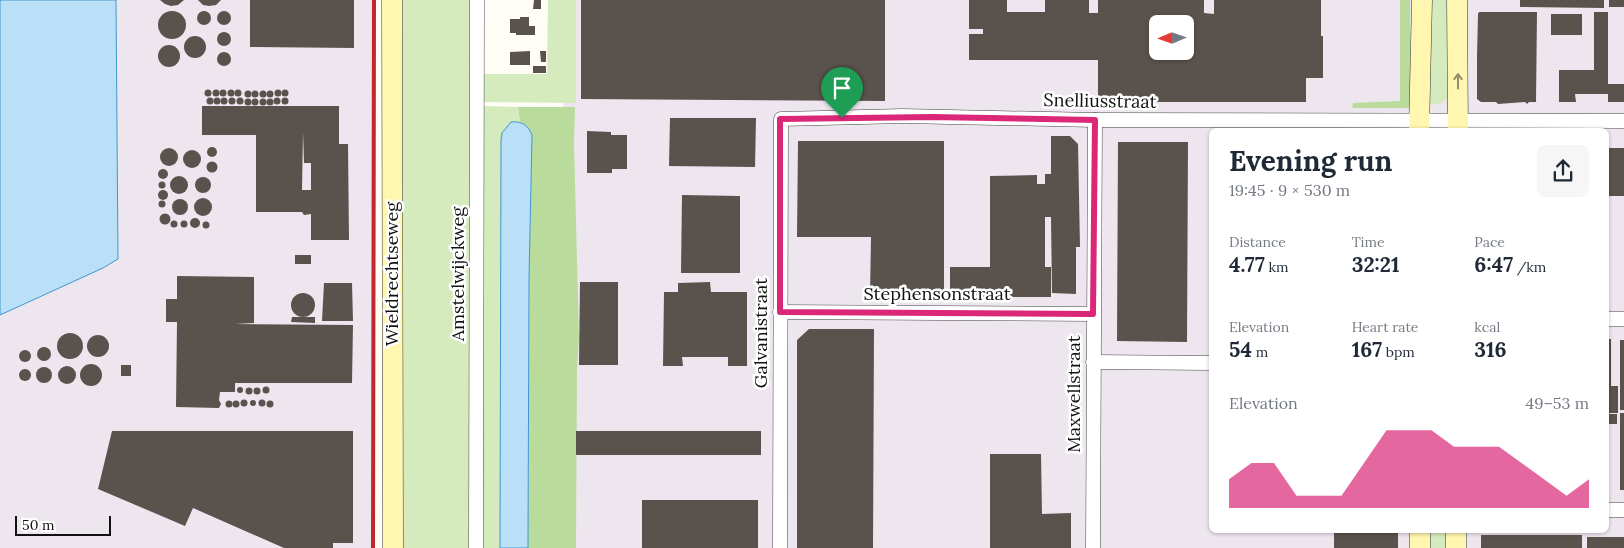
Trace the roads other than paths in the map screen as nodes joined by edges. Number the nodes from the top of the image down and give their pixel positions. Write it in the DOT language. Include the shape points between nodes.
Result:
graph roads {
  1 [pos="392,0"];
  2 [pos="477,0"];
  3 [pos="1422,0"];
  4 [pos="1457,0"];
  5 [pos="780,119"];
  6 [pos="1095,120"];
  7 [pos="1624,121"];
  8 [pos="1419,125"];
  9 [pos="1458,125"];
  10 [pos="1244,126"];
  11 [pos="1273,126"];
  12 [pos="780,312"];
  13 [pos="1093,314"];
  14 [pos="1609,319"];
  15 [pos="1624,319"];
  16 [pos="1093,362"];
  17 [pos="1209,363"];
  18 [pos="1609,510"];
  19 [pos="1624,510"];
  20 [pos="1420,533"];
  21 [pos="1456,533"];
  22 [pos="393,548"];
  23 [pos="476,548"];
  24 [pos="780,548"];
  25 [pos="1093,548"];
  26 [pos="1420,548"];
  27 [pos="1456,548"];
  1 -- 22 [label="street, Wieldrechtseweg"];
  2 -- 23 [label="street, Amstelwijckweg"];
  3 -- 8 [label="street"];
  9 -- 4 [label="street, one-way"];
  5 -- 6 [label="street, Snelliusstraat" via="913,116"];
  5 -- 12 [label="street, Galvanistraat"];
  6 -- 10 [label="street, Snelliusstraat"];
  6 -- 13 [label="street, Maxwellstraat"];
  7 -- 9 [label="street, Snelliusstraat"];
  8 -- 9 [label="street, Snelliusstraat"];
  8 -- 11 [label="street, Snelliusstraat"];
  10 -- 11 [label="street, Snelliusstraat"];
  12 -- 13 [label="street, Stephensonstraat"];
  12 -- 24 [label="street, Galvanistraat"];
  13 -- 16 [label="street, Maxwellstraat"];
  14 -- 15 [label="street"];
  16 -- 17 [label="street"];
  16 -- 25 [label="street, Maxwellstraat"];
  18 -- 19 [label="street"];
  20 -- 26 [label="street"];
  21 -- 27 [label="street"];
}
